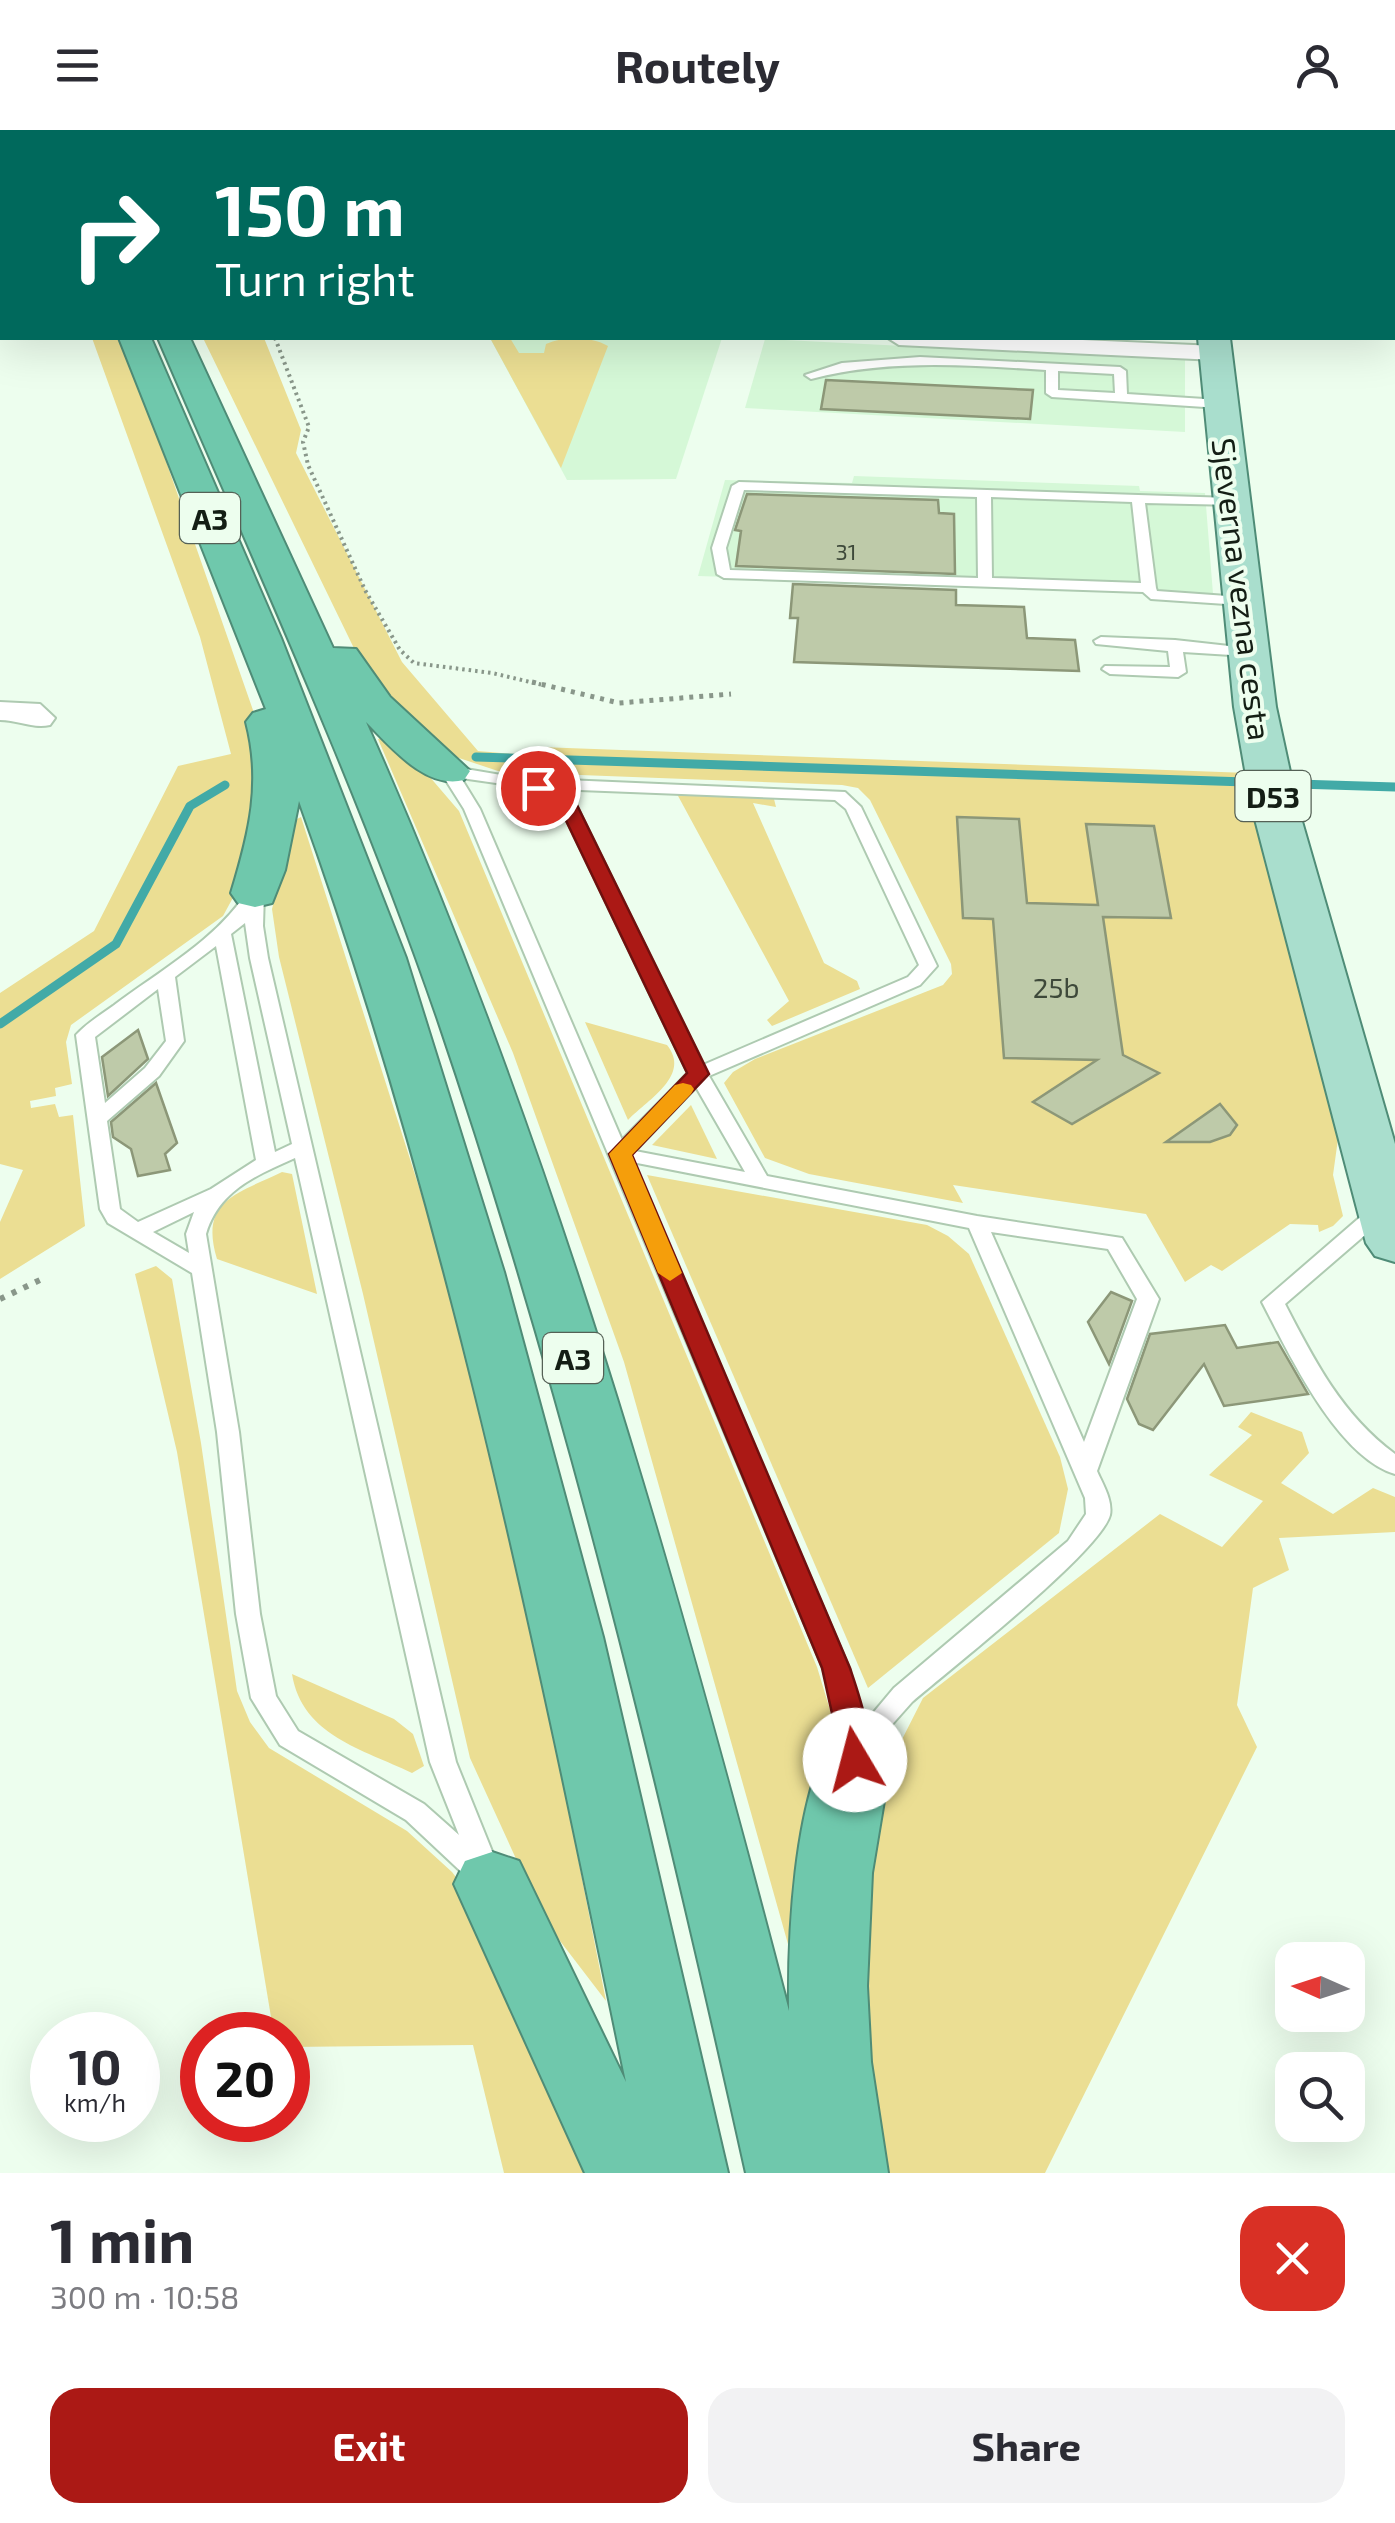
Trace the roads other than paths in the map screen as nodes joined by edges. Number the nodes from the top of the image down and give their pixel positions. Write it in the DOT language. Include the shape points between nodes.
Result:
graph roads {
  1 [pos="136,340"];
  2 [pos="175,340"];
  3 [pos="978,340"];
  4 [pos="1215,346"];
  5 [pos="1052,368"];
  6 [pos="812,375"];
  7 [pos="1121,396"];
  8 [pos="1220,404"];
  9 [pos="984,493"];
  10 [pos="1138,498"];
  11 [pos="1230,502"];
  12 [pos="280,569"];
  13 [pos="986,582"];
  14 [pos="779,584"];
  15 [pos="1150,592"];
  16 [pos="1240,602"];
  17 [pos="261,638"];
  18 [pos="1102,641"];
  19 [pos="1176,644"];
  20 [pos="1247,652"];
  21 [pos="1110,669"];
  22 [pos="0,711"];
  23 [pos="40,718"];
  24 [pos="448,772"];
  25 [pos="519,783"];
  26 [pos="255,893"];
  27 [pos="222,933"];
  28 [pos="165,973"];
  29 [pos="698,1074"];
  30 [pos="98,1118"];
  31 [pos="303,1146"];
  32 [pos="620,1154"];
  33 [pos="268,1164"];
  34 [pos="760,1181"];
  35 [pos="212,1194"];
  36 [pos="977,1223"];
  37 [pos="1390,1225"];
  38 [pos="137,1231"];
  39 [pos="200,1269"];
  40 [pos="1395,1466"];
  41 [pos="1085,1471"];
  42 [pos="855,1760"];
  43 [pos="492,1884"];
  44 [pos="628,2173"];
  45 [pos="686,2173"];
  46 [pos="788,2173"];
  47 [pos="846,2173"];
  1 -- 17 [label="highway, A3"];
  2 -- 12 [label="highway, A3"];
  3 -- 4 [label="street"];
  4 -- 8 [label="main road, Sjeverna vezna cesta / D53"];
  5 -- 6 [label="lane" via="912,362"];
  5 -- 7 [label="lane" via="1120,372"];
  5 -- 7 [label="lane" via="1052,393"];
  7 -- 8 [label="lane"];
  8 -- 11 [label="main road, Sjeverna vezna cesta / D53"];
  9 -- 10 [label="lane"];
  9 -- 13 [label="lane"];
  9 -- 13 [label="lane" via="738,486 719,548 724,574"];
  10 -- 11 [label="lane"];
  10 -- 15 [label="lane"];
  11 -- 16 [label="main road, Sjeverna vezna cesta / D53"];
  12 -- 24 [label="highway" via="312,595 358,688"];
  12 -- 46 [label="highway, A3" via="354,736 462,1019 560,1315 717,1868"];
  13 -- 15 [label="lane"];
  14 -- 15 [label="lane"];
  15 -- 16 [label="lane"];
  16 -- 20 [label="main road, Sjeverna vezna cesta / D53"];
  17 -- 26 [label="highway" via="254,651 255,682 277,752 280,788"];
  17 -- 45 [label="highway, A3" via="381,958 475,1272 568,1637"];
  18 -- 19 [label="lane"];
  19 -- 20 [label="lane"];
  19 -- 21 [label="lane" via="1178,672"];
  20 -- 37 [label="main road, Sjeverna vezna cesta / D53" via="1274,804"];
  22 -- 23 [label="street"];
  24 -- 25 [label="lane"];
  24 -- 32 [label="lane" via="472,808"];
  25 -- 29 [label="lane" via="566,801"];
  25 -- 29 [label="lane" via="828,792 853,807 928,966 914,981"];
  26 -- 27 [label="lane"];
  26 -- 31 [label="lane" via="260,958"];
  27 -- 28 [label="lane"];
  27 -- 33 [label="lane"];
  28 -- 30 [label="lane" via="175,1040 152,1072"];
  28 -- 30 [label="lane" via="84,1035"];
  29 -- 32 [label="lane"];
  29 -- 34 [label="lane"];
  30 -- 38 [label="lane" via="110,1209"];
  31 -- 33 [label="lane"];
  31 -- 43 [label="lane" via="444,1762"];
  32 -- 34 [label="lane"];
  32 -- 42 [label="lane" via="836,1668"];
  33 -- 35 [label="lane"];
  34 -- 36 [label="lane"];
  35 -- 38 [label="lane"];
  35 -- 39 [label="lane" via="199,1214"];
  36 -- 41 [label="lane"];
  36 -- 41 [label="lane" via="1116,1244 1148,1299"];
  37 -- 40 [label="lane" via="1273,1302 1326,1403"];
  38 -- 39 [label="lane"];
  39 -- 43 [label="lane" via="264,1698 289,1738 416,1812"];
  41 -- 42 [label="lane" via="1098,1515 1076,1547 903,1695"];
  42 -- 47 [label="highway" via="834,1874 827,1978"];
  43 -- 44 [label="highway"];
}
